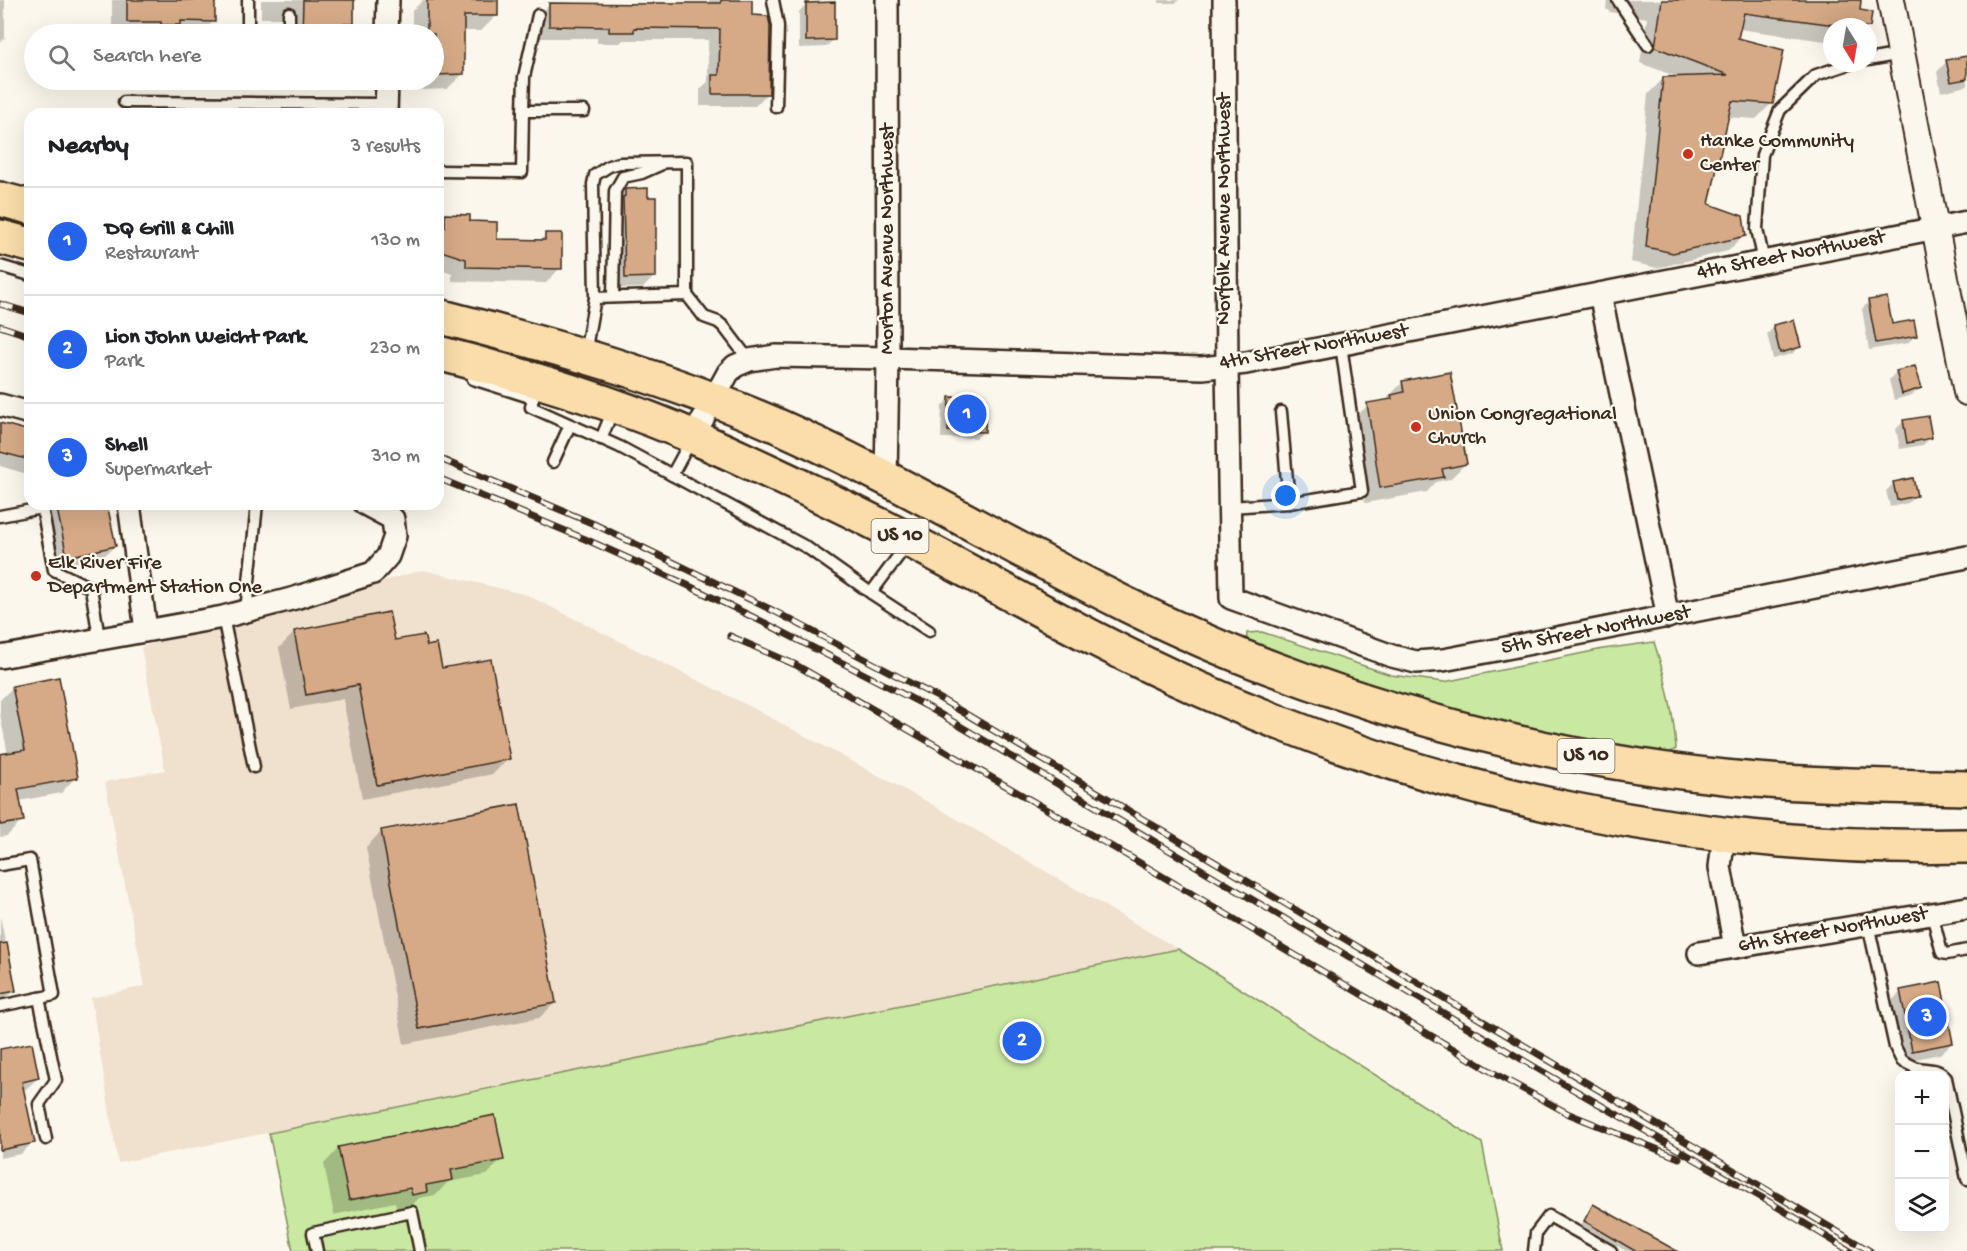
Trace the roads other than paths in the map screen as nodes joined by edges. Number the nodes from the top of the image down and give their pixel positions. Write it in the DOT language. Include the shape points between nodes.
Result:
graph roads {
  1 [pos="248,0"];
  2 [pos="388,0"];
  3 [pos="773,0"];
  4 [pos="886,0"];
  5 [pos="1224,0"];
  6 [pos="1618,0"];
  7 [pos="1891,0"];
  8 [pos="289,13"];
  9 [pos="538,15"];
  10 [pos="248,24"];
  11 [pos="289,24"];
  12 [pos="387,24"];
  13 [pos="1648,45"];
  14 [pos="1901,54"];
  15 [pos="1877,58"];
  16 [pos="1825,72"];
  17 [pos="387,90"];
  18 [pos="124,102"];
  19 [pos="776,107"];
  20 [pos="349,108"];
  21 [pos="386,108"];
  22 [pos="523,111"];
  23 [pos="584,111"];
  24 [pos="666,163"];
  25 [pos="444,171"];
  26 [pos="0,200"];
  27 [pos="24,206"];
  28 [pos="1967,222"];
  29 [pos="1935,228"];
  30 [pos="0,237"];
  31 [pos="24,243"];
  32 [pos="1764,262"];
  33 [pos="0,266"];
  34 [pos="24,273"];
  35 [pos="1600,294"];
  36 [pos="687,295"];
  37 [pos="613,297"];
  38 [pos="596,298"];
  39 [pos="444,318"];
  40 [pos="1341,345"];
  41 [pos="444,355"];
  42 [pos="584,355"];
  43 [pos="888,358"];
  44 [pos="749,360"];
  45 [pos="1227,366"];
  46 [pos="467,377"];
  47 [pos="1966,384"];
  48 [pos="535,390"];
  49 [pos="714,399"];
  50 [pos="0,405"];
  51 [pos="614,407"];
  52 [pos="24,411"];
  53 [pos="1281,412"];
  54 [pos="570,425"];
  55 [pos="693,437"];
  56 [pos="602,439"];
  57 [pos="553,462"];
  58 [pos="672,475"];
  59 [pos="886,479"];
  60 [pos="1289,503"];
  61 [pos="1230,507"];
  62 [pos="32,510"];
  63 [pos="42,510"];
  64 [pos="130,510"];
  65 [pos="256,510"];
  66 [pos="376,510"];
  67 [pos="0,516"];
  68 [pos="910,541"];
  69 [pos="1967,557"];
  70 [pos="871,593"];
  71 [pos="1231,598"];
  72 [pos="246,611"];
  73 [pos="1668,616"];
  74 [pos="223,617"];
  75 [pos="146,630"];
  76 [pos="929,631"];
  77 [pos="99,638"];
  78 [pos="0,657"];
  79 [pos="254,767"];
  80 [pos="1967,788"];
  81 [pos="1724,834"];
  82 [pos="1967,846"];
  83 [pos="0,866"];
  84 [pos="1967,909"];
  85 [pos="1932,914"];
  86 [pos="1868,924"];
  87 [pos="1735,947"];
  88 [pos="1967,950"];
  89 [pos="1699,953"];
  90 [pos="39,998"];
  91 [pos="0,1006"];
  92 [pos="46,1139"];
  93 [pos="1967,1179"];
  94 [pos="317,1251"];
  95 [pos="420,1251"];
  96 [pos="1533,1251"];
  97 [pos="1611,1251"];
  1 -- 10 [label="lane"];
  2 -- 12 [label="street"];
  3 -- 19 [label="lane" via="778,26"];
  4 -- 43 [label="street, Morton Avenue Northwest"];
  5 -- 45 [label="street, Norfolk Avenue Northwest"];
  6 -- 13 [label="lane"];
  7 -- 14 [label="street"];
  8 -- 11 [label="lane"];
  9 -- 22 [label="lane" via="524,77"];
  14 -- 15 [label="lane"];
  14 -- 29 [label="street"];
  16 -- 32 [label="lane" via="1816,75 1780,110 1762,155 1757,229"];
  17 -- 21 [label="street"];
  18 -- 20 [label="lane"];
  22 -- 23 [label="lane"];
  22 -- 25 [label="lane" via="522,171"];
  24 -- 36 [label="lane" via="687,162"];
  24 -- 37 [label="lane" via="623,177 615,191"];
  24 -- 38 [label="lane" via="620,163 595,175"];
  26 -- 27 [label="highway"];
  28 -- 29 [label="street, 4th Street Northwest"];
  29 -- 32 [label="street, 4th Street Northwest"];
  29 -- 47 [label="street"];
  30 -- 31 [label="highway"];
  32 -- 35 [label="street, 4th Street Northwest"];
  33 -- 34 [label="lane"];
  35 -- 40 [label="street, 4th Street Northwest"];
  35 -- 73 [label="street"];
  36 -- 37 [label="lane"];
  36 -- 44 [label="lane" via="704,317 724,327"];
  37 -- 38 [label="lane"];
  38 -- 42 [label="lane"];
  39 -- 42 [label="highway, US 10"];
  40 -- 45 [label="street, 4th Street Northwest"];
  40 -- 60 [label="lane" via="1362,491"];
  41 -- 48 [label="highway, US 10"];
  42 -- 49 [label="highway, US 10"];
  43 -- 44 [label="street, 4th Street Northwest" via="776,356"];
  43 -- 45 [label="street, 4th Street Northwest"];
  43 -- 59 [label="street, Morton Avenue Northwest"];
  44 -- 49 [label="street, 4th Street Northwest" via="728,373"];
  45 -- 61 [label="street, Norfolk Avenue Northwest"];
  46 -- 48 [label="lane"];
  48 -- 51 [label="highway, US 10"];
  48 -- 54 [label="lane" via="531,407"];
  49 -- 55 [label="street, 4th Street Northwest"];
  49 -- 59 [label="highway, US 10"];
  50 -- 52 [label="street"];
  51 -- 55 [label="highway, US 10"];
  51 -- 56 [label="lane"];
  53 -- 60 [label="lane"];
  54 -- 56 [label="lane"];
  54 -- 57 [label="lane"];
  55 -- 58 [label="lane"];
  55 -- 68 [label="highway, US 10"];
  56 -- 58 [label="lane"];
  58 -- 70 [label="lane" via="806,547"];
  59 -- 80 [label="highway, US 10" via="1173,627 1281,672 1432,721 1592,758 1699,773 1803,783"];
  60 -- 61 [label="lane"];
  61 -- 71 [label="street, Norfolk Avenue Northwest"];
  62 -- 67 [label="lane"];
  63 -- 77 [label="lane" via="54,570 91,588"];
  64 -- 75 [label="street"];
  65 -- 72 [label="lane"];
  66 -- 72 [label="street" via="393,519 395,536 388,556 373,573"];
  68 -- 70 [label="lane"];
  68 -- 81 [label="highway, US 10" via="1152,668 1346,748 1503,794 1613,817"];
  69 -- 73 [label="street, 5th Street Northwest"];
  70 -- 76 [label="lane"];
  71 -- 73 [label="street, 5th Street Northwest" via="1416,662"];
  72 -- 74 [label="street"];
  74 -- 75 [label="street"];
  74 -- 79 [label="lane"];
  75 -- 77 [label="street"];
  77 -- 78 [label="street"];
  81 -- 82 [label="highway, US 10" via="1851,844"];
  81 -- 87 [label="street" via="1720,867"];
  83 -- 90 [label="lane" via="30,860 54,995"];
  84 -- 85 [label="street, 6th Street Northwest"];
  85 -- 86 [label="street, 6th Street Northwest"];
  85 -- 88 [label="lane" via="1942,952"];
  86 -- 87 [label="street, 6th Street Northwest"];
  86 -- 93 [label="lane" via="1895,1047 1902,1061 1946,1077"];
  87 -- 89 [label="street, 6th Street Northwest"];
  90 -- 91 [label="lane"];
  90 -- 92 [label="lane" via="56,1080 39,1104"];
  94 -- 95 [label="lane" via="313,1233 412,1212"];
  96 -- 97 [label="lane" via="1536,1233 1550,1216"];
}
